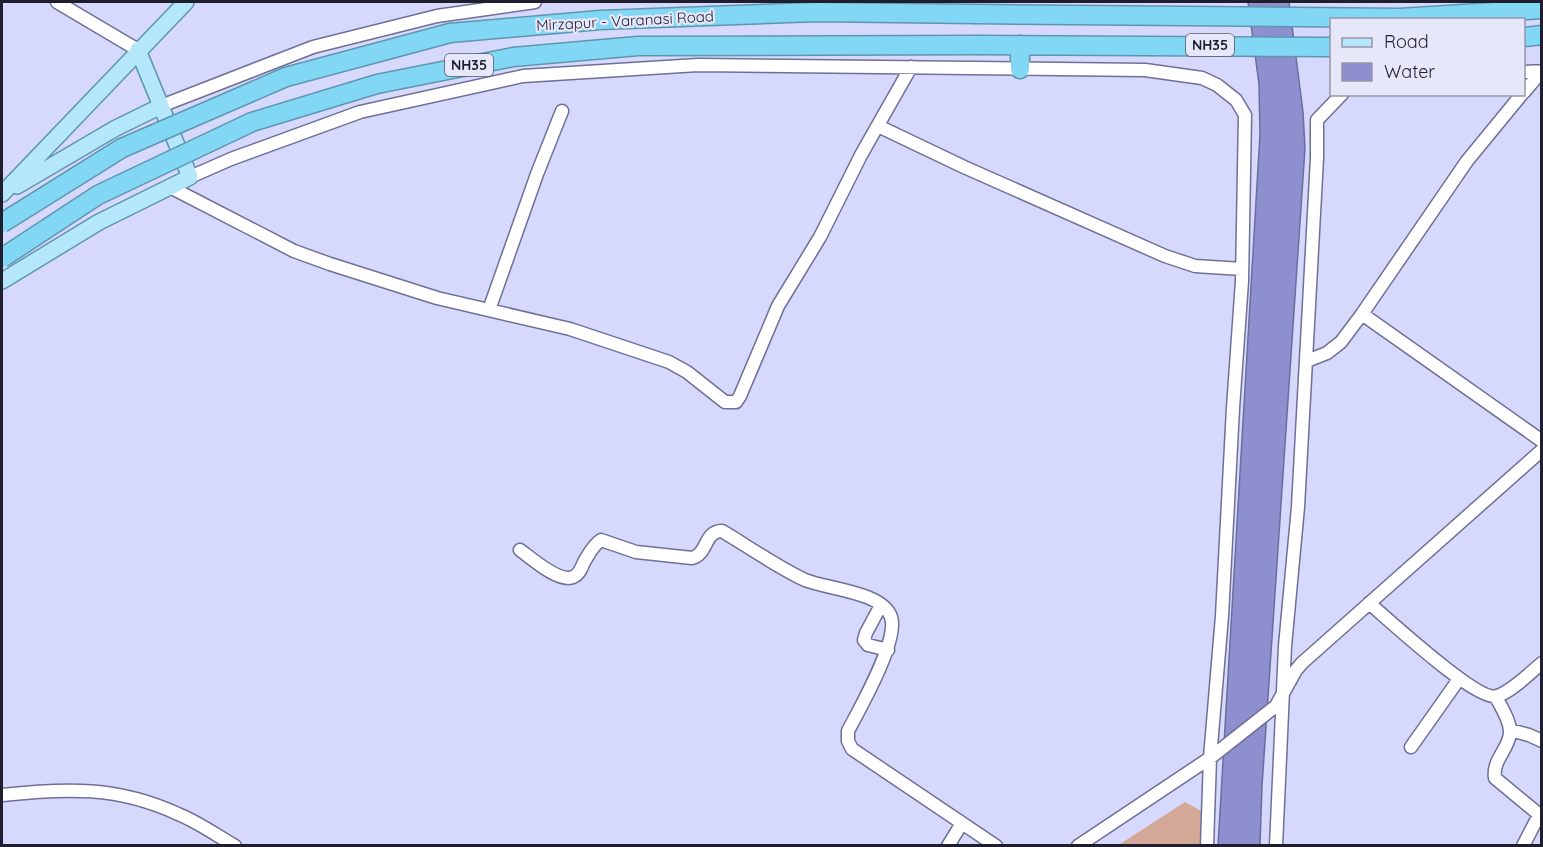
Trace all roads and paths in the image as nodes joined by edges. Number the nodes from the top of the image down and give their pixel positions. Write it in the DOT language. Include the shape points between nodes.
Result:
graph roads {
  1 [pos="57,2"];
  2 [pos="186,2"];
  3 [pos="535,2"];
  4 [pos="1021,8"];
  5 [pos="1542,9"];
  6 [pos="1542,35"];
  7 [pos="1525,37"];
  8 [pos="1020,45"];
  9 [pos="1330,46"];
  10 [pos="138,50"];
  11 [pos="911,67"];
  12 [pos="1020,69"];
  13 [pos="1542,71"];
  14 [pos="1525,72"];
  15 [pos="1525,91"];
  16 [pos="1340,96"];
  17 [pos="1521,96"];
  18 [pos="161,106"];
  19 [pos="562,111"];
  20 [pos="878,126"];
  21 [pos="190,177"];
  22 [pos="170,187"];
  23 [pos="2,195"];
  24 [pos="2,223"];
  25 [pos="2,258"];
  26 [pos="1242,269"];
  27 [pos="2,281"];
  28 [pos="489,310"];
  29 [pos="1362,314"];
  30 [pos="1306,361"];
  31 [pos="1542,441"];
  32 [pos="1542,450"];
  33 [pos="520,550"];
  34 [pos="1369,603"];
  35 [pos="881,605"];
  36 [pos="888,650"];
  37 [pos="1542,663"];
  38 [pos="1459,679"];
  39 [pos="1496,697"];
  40 [pos="1279,700"];
  41 [pos="1510,730"];
  42 [pos="1542,741"];
  43 [pos="1411,747"];
  44 [pos="1214,754"];
  45 [pos="2,795"];
  46 [pos="1540,816"];
  47 [pos="962,823"];
  48 [pos="235,846"];
  49 [pos="948,846"];
  50 [pos="996,846"];
  51 [pos="1078,846"];
  52 [pos="1207,846"];
  53 [pos="1276,846"];
  54 [pos="1523,846"];
  1 -- 10 [label="street"];
  2 -- 10 [label="main road"];
  3 -- 18 [label="street" via="436,16 313,47"];
  4 -- 5 [label="highway, Mirzapur - Varanasi Road / NH35" via="1086,15 1400,18"];
  4 -- 24 [label="highway, Mirzapur - Varanasi Road / NH35, bridge" via="976,14 816,12 634,18 450,33 286,77 122,148"];
  6 -- 7 [label="highway"];
  8 -- 9 [label="highway, Mirzapur - Varanasi Road / NH35"];
  8 -- 12 [label="highway"];
  8 -- 25 [label="highway, Mirzapur - Varanasi Road / NH35, bridge" via="638,46 513,57 377,84 252,122 98,195"];
  10 -- 18 [label="main road"];
  10 -- 23 [label="main road"];
  11 -- 12 [label="street"];
  11 -- 20 [label="street"];
  11 -- 21 [label="street" via="698,65 523,76 360,112"];
  12 -- 26 [label="street" via="1145,70 1202,78 1236,100 1245,115"];
  13 -- 14 [label="street"];
  13 -- 15 [label="street"];
  16 -- 30 [label="street" via="1317,120"];
  17 -- 29 [label="street" via="1467,161"];
  18 -- 21 [label="main road"];
  18 -- 23 [label="main road"];
  19 -- 28 [label="street"];
  20 -- 26 [label="street" via="1165,256 1195,266"];
  20 -- 28 [label="street" via="820,237 778,306 736,402 725,402 687,372 644,353 570,329"];
  21 -- 22 [label="main road"];
  22 -- 27 [label="main road" via="99,222"];
  22 -- 28 [label="street" via="312,258 403,288"];
  26 -- 44 [label="street"];
  29 -- 30 [label="street" via="1341,342"];
  29 -- 31 [label="street"];
  30 -- 40 [label="street" via="1298,507"];
  32 -- 34 [label="street"];
  33 -- 35 [label="street" via="558,576 568,578 578,574 601,540 636,552 692,558 701,553 710,535 722,531 804,579"];
  34 -- 38 [label="street"];
  34 -- 40 [label="street" via="1302,663"];
  35 -- 36 [label="street" via="892,618"];
  35 -- 36 [label="street" via="864,640 868,645"];
  36 -- 47 [label="street" via="848,732 848,741 852,749"];
  37 -- 39 [label="street"];
  38 -- 39 [label="street"];
  38 -- 43 [label="street"];
  39 -- 41 [label="street"];
  40 -- 44 [label="street"];
  40 -- 53 [label="street"];
  41 -- 42 [label="street"];
  41 -- 46 [label="street" via="1496,764 1495,778"];
  44 -- 51 [label="street"];
  44 -- 52 [label="street"];
  45 -- 48 [label="street" via="112,792 180,814"];
  46 -- 54 [label="street"];
  47 -- 49 [label="street"];
  47 -- 50 [label="street"];
}
